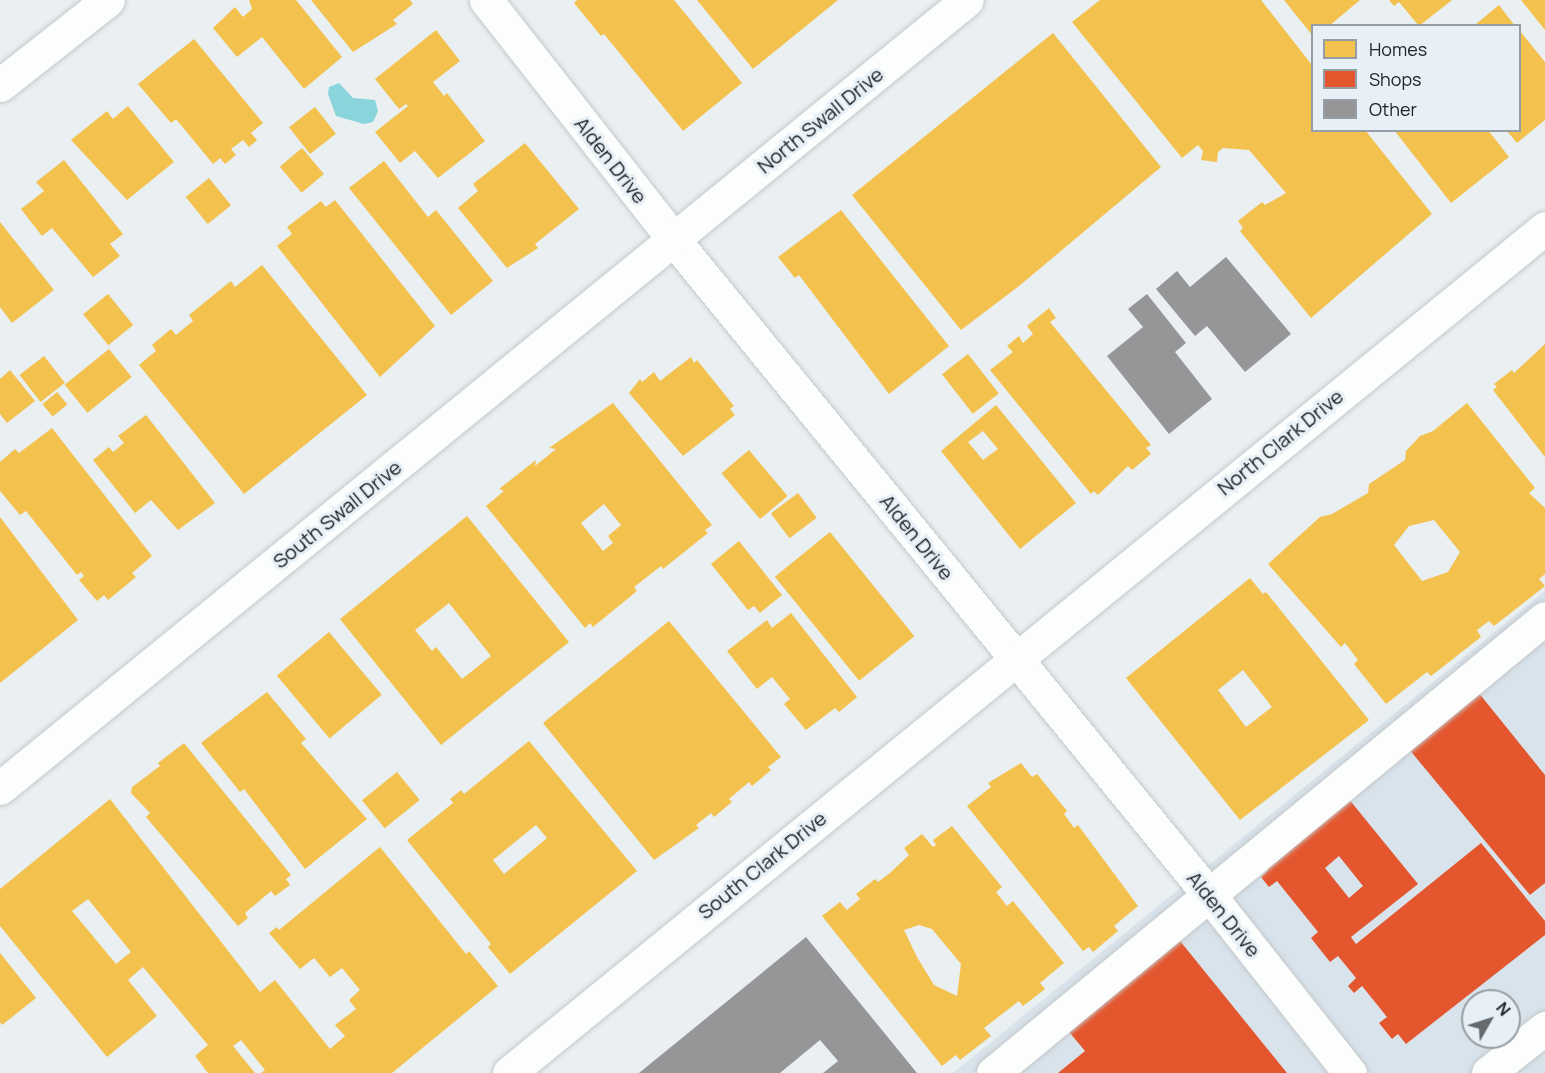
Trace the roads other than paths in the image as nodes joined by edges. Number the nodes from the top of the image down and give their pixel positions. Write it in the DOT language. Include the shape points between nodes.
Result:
graph roads {
  1 [pos="108,0"];
  2 [pos="486,0"];
  3 [pos="967,0"];
  4 [pos="0,85"];
  5 [pos="1545,228"];
  6 [pos="674,240"];
  7 [pos="1545,618"];
  8 [pos="1015,657"];
  9 [pos="0,788"];
  10 [pos="1210,896"];
  11 [pos="1545,1028"];
  12 [pos="509,1073"];
  13 [pos="993,1073"];
  14 [pos="1350,1073"];
  15 [pos="1488,1073"];
  1 -- 4 [label="street"];
  2 -- 6 [label="street, Alden Drive"];
  3 -- 6 [label="street, North Swall Drive"];
  5 -- 8 [label="street, North Clark Drive"];
  6 -- 8 [label="street, Alden Drive"];
  6 -- 9 [label="street, South Swall Drive"];
  7 -- 10 [label="street"];
  8 -- 10 [label="street, Alden Drive"];
  8 -- 12 [label="street, South Clark Drive"];
  10 -- 13 [label="street"];
  10 -- 14 [label="street, Alden Drive"];
  11 -- 15 [label="street"];
}
